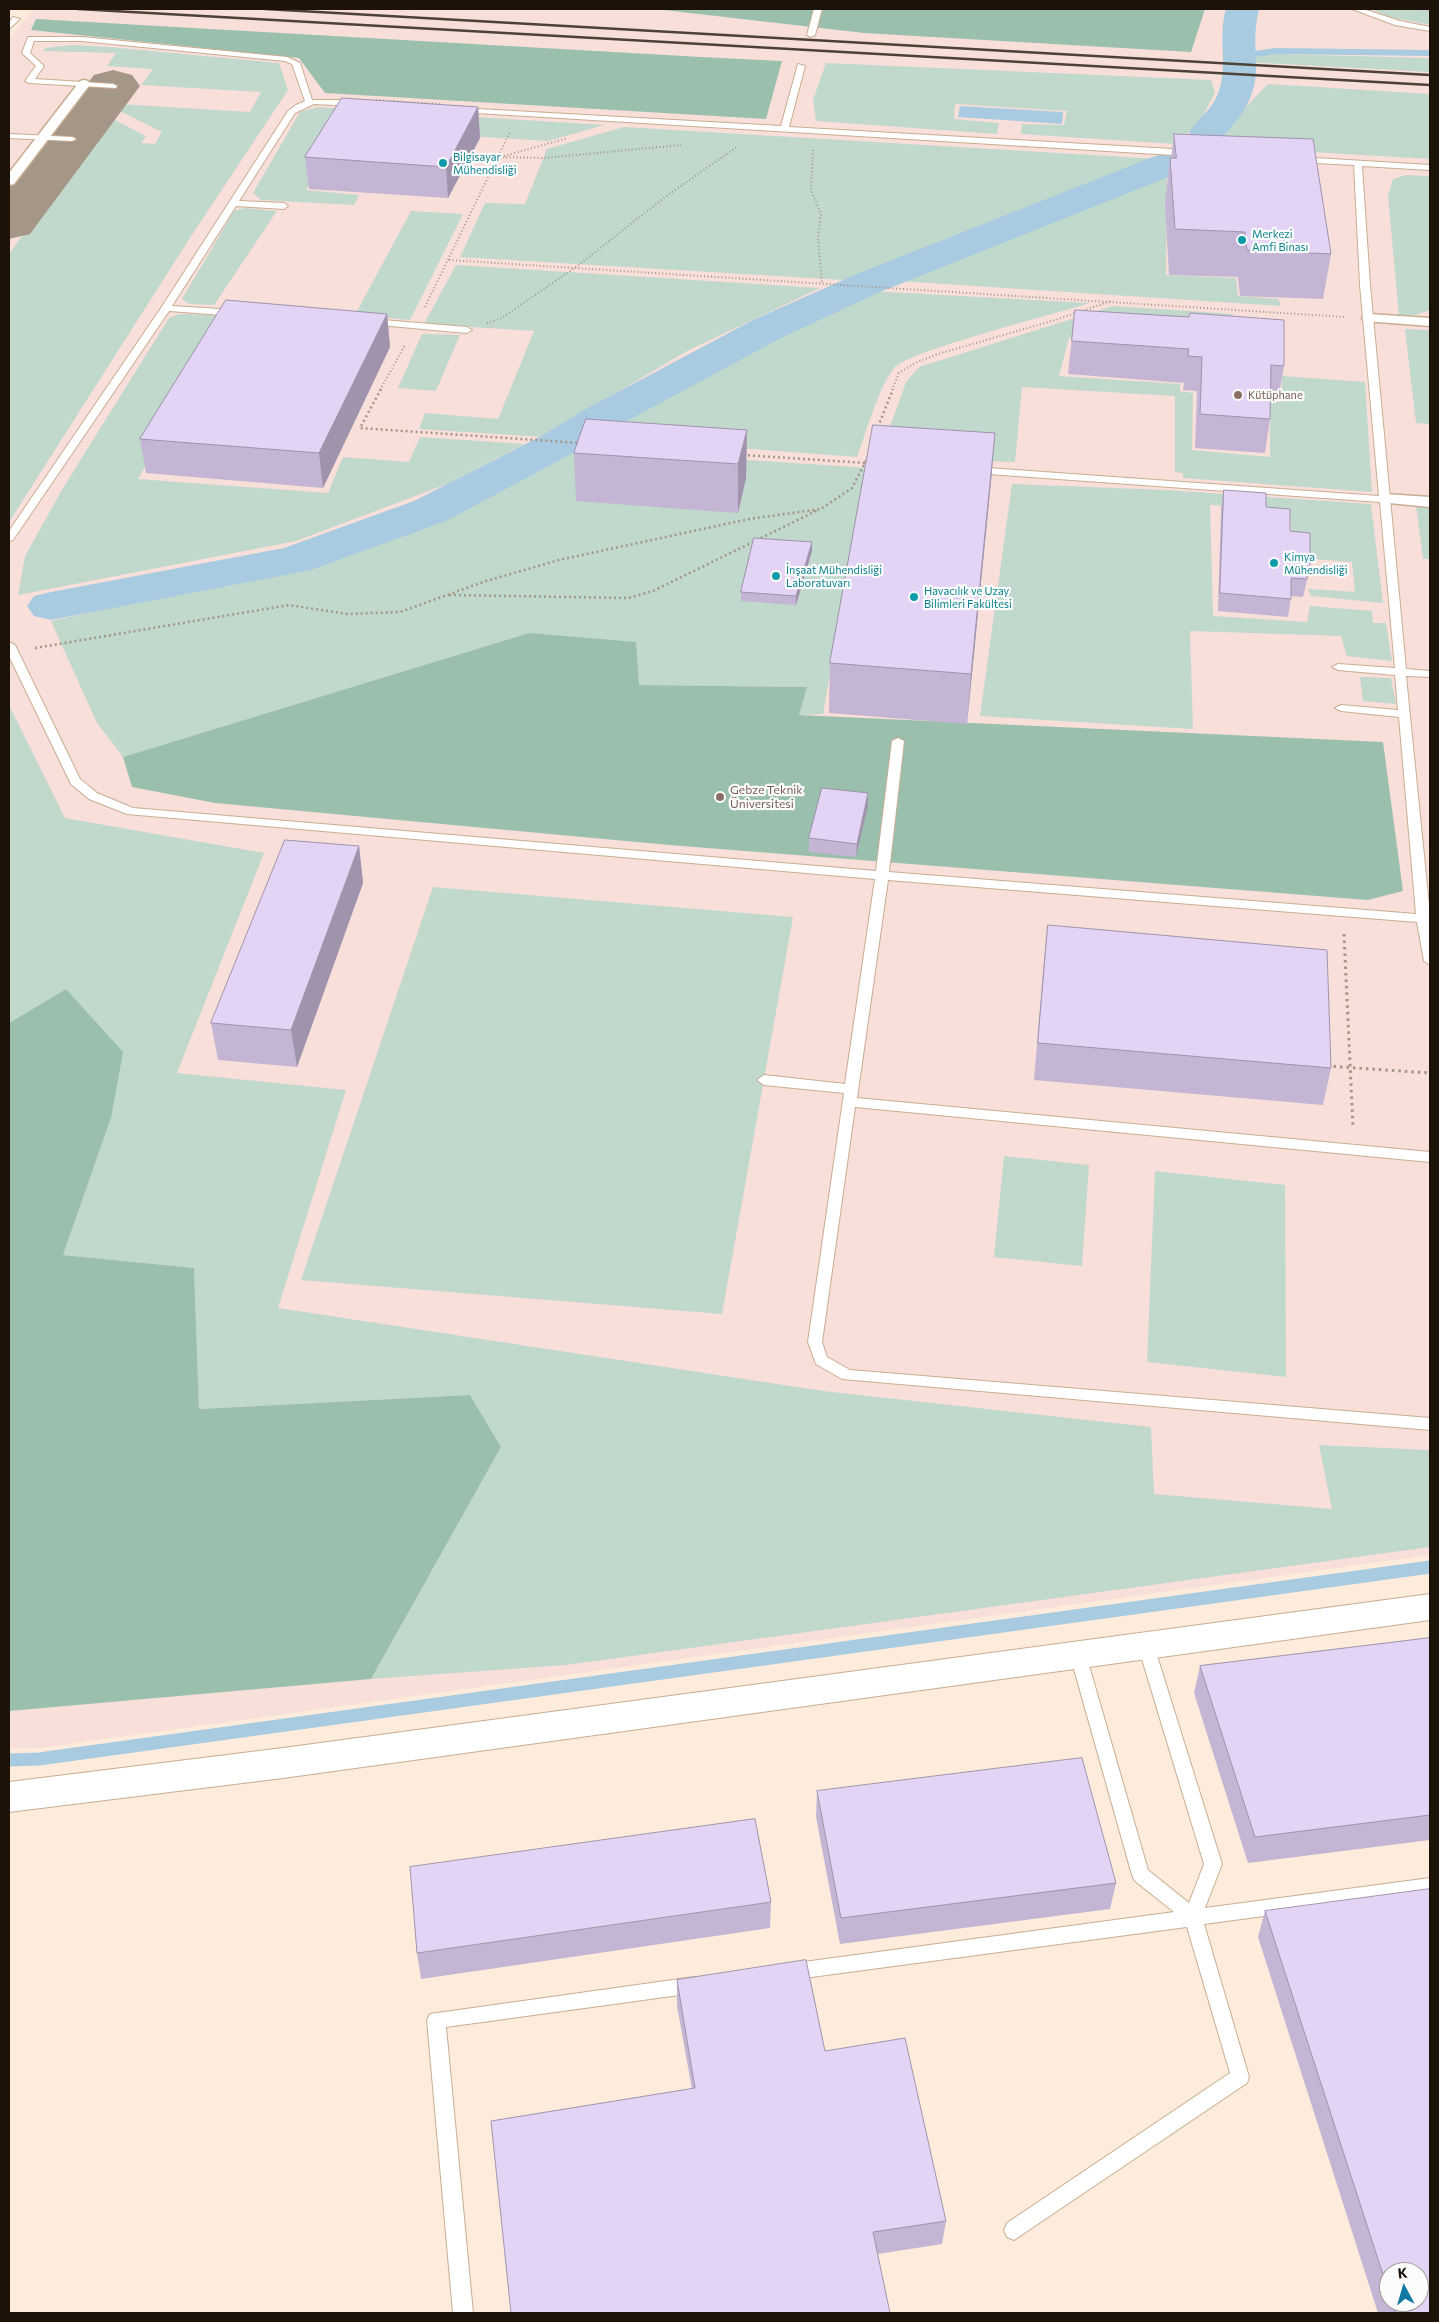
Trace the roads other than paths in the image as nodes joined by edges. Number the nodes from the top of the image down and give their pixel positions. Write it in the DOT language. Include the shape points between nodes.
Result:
graph roads {
  1 [pos="818,9"];
  2 [pos="1356,9"];
  3 [pos="16,19"];
  4 [pos="9,27"];
  5 [pos="1430,29"];
  6 [pos="811,35"];
  7 [pos="800,66"];
  8 [pos="84,84"];
  9 [pos="113,86"];
  10 [pos="309,102"];
  11 [pos="372,102"];
  12 [pos="447,107"];
  13 [pos="784,130"];
  14 [pos="9,136"];
  15 [pos="42,138"];
  16 [pos="72,140"];
  17 [pos="1200,154"];
  18 [pos="1289,159"];
  19 [pos="1358,163"];
  20 [pos="1430,167"];
  21 [pos="9,181"];
  22 [pos="232,203"];
  23 [pos="284,206"];
  24 [pos="166,308"];
  25 [pos="243,313"];
  26 [pos="1368,318"];
  27 [pos="358,321"];
  28 [pos="1430,322"];
  29 [pos="467,330"];
  30 [pos="966,470"];
  31 [pos="1385,499"];
  32 [pos="1430,502"];
  33 [pos="9,538"];
  34 [pos="10,649"];
  35 [pos="1338,667"];
  36 [pos="1400,671"];
  37 [pos="1430,674"];
  38 [pos="1341,708"];
  39 [pos="1404,714"];
  40 [pos="898,742"];
  41 [pos="882,876"];
  42 [pos="1427,918"];
  43 [pos="1430,961"];
  44 [pos="764,1080"];
  45 [pos="851,1096"];
  46 [pos="1430,1157"];
  47 [pos="1430,1424"];
  48 [pos="1430,1607"];
  49 [pos="1146,1646"];
  50 [pos="1078,1655"];
  51 [pos="9,1797"];
  52 [pos="1430,1886"];
  53 [pos="1193,1917"];
  54 [pos="770,1974"];
  55 [pos="712,1982"];
  56 [pos="1014,2230"];
  57 [pos="463,2313"];
  1 -- 6 [label="lane"];
  2 -- 5 [label="lane" via="1398,23"];
  3 -- 4 [label="lane"];
  7 -- 13 [label="lane"];
  8 -- 9 [label="lane"];
  8 -- 10 [label="lane" via="29,81 40,66 26,53 32,40 82,39 287,59 296,63"];
  8 -- 15 [label="street"];
  10 -- 11 [label="lane"];
  10 -- 22 [label="lane" via="292,111"];
  12 -- 13 [label="lane"];
  13 -- 17 [label="lane"];
  14 -- 15 [label="lane"];
  15 -- 16 [label="lane"];
  15 -- 21 [label="street"];
  18 -- 19 [label="lane"];
  19 -- 20 [label="lane"];
  19 -- 26 [label="lane"];
  22 -- 23 [label="lane"];
  22 -- 24 [label="lane"];
  24 -- 25 [label="lane"];
  24 -- 33 [label="lane"];
  26 -- 28 [label="street"];
  26 -- 31 [label="lane"];
  27 -- 29 [label="lane"];
  30 -- 31 [label="lane" via="1159,477"];
  31 -- 32 [label="street"];
  31 -- 36 [label="lane"];
  34 -- 41 [label="lane" via="75,781 93,796 131,811"];
  35 -- 36 [label="lane"];
  36 -- 37 [label="lane"];
  36 -- 39 [label="lane"];
  38 -- 39 [label="lane"];
  39 -- 42 [label="lane"];
  40 -- 41 [label="lane"];
  41 -- 42 [label="lane"];
  41 -- 45 [label="lane"];
  42 -- 43 [label="lane"];
  44 -- 45 [label="lane"];
  45 -- 46 [label="lane"];
  45 -- 47 [label="lane" via="816,1342 821,1360 847,1375"];
  48 -- 49 [label="street"];
  49 -- 50 [label="street"];
  49 -- 53 [label="lane" via="1213,1864"];
  50 -- 51 [label="street"];
  50 -- 53 [label="lane" via="1141,1874"];
  52 -- 53 [label="lane"];
  53 -- 54 [label="lane"];
  53 -- 56 [label="lane" via="1240,2077"];
  55 -- 57 [label="lane" via="436,2020"];
}
